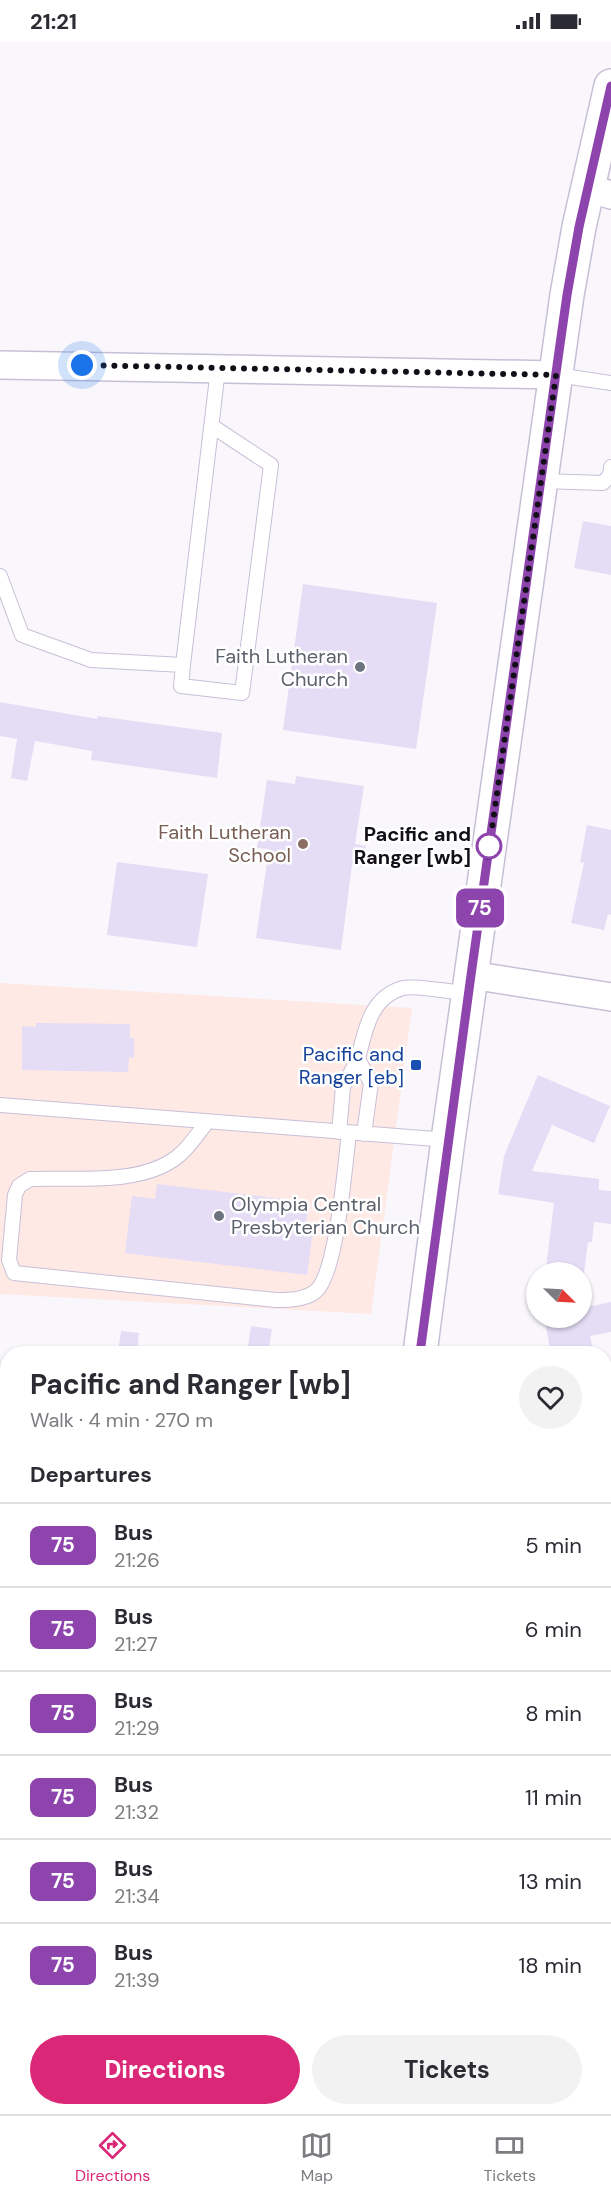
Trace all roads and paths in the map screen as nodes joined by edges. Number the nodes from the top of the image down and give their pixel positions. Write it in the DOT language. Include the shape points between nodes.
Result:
graph roads {
  1 [pos="611,86"];
  2 [pos="599,191"];
  3 [pos="0,365"];
  4 [pos="219,369"];
  5 [pos="556,375"];
  6 [pos="611,383"];
  7 [pos="212,426"];
  8 [pos="611,467"];
  9 [pos="542,481"];
  10 [pos="0,576"];
  11 [pos="183,665"];
  12 [pos="470,984"];
  13 [pos="611,997"];
  14 [pos="358,1059"];
  15 [pos="0,1105"];
  16 [pos="207,1122"];
  17 [pos="344,1133"];
  18 [pos="364,1134"];
  19 [pos="448,1140"];
  20 [pos="4,1262"];
  21 [pos="421,1346"];
  1 -- 2 [label="main road"];
  2 -- 5 [label="main road" via="567,295"];
  3 -- 4 [label="street"];
  4 -- 5 [label="street"];
  4 -- 7 [label="lane"];
  5 -- 6 [label="lane"];
  5 -- 9 [label="main road"];
  7 -- 11 [label="lane"];
  7 -- 11 [label="lane" via="271,465 242,693 181,686"];
  8 -- 9 [label="lane" via="603,483"];
  9 -- 12 [label="main road"];
  10 -- 11 [label="lane" via="22,635 91,660"];
  12 -- 13 [label="street"];
  12 -- 14 [label="lane" via="404,988 381,1001 369,1017"];
  12 -- 19 [label="main road"];
  14 -- 17 [label="lane" via="343,1087"];
  14 -- 18 [label="lane" via="371,1083"];
  15 -- 16 [label="lane"];
  16 -- 17 [label="lane"];
  16 -- 20 [label="lane" via="179,1156 151,1170 120,1177 24,1182 15,1195"];
  17 -- 18 [label="lane"];
  17 -- 20 [label="lane" via="327,1275 316,1291 304,1297 276,1300 21,1276"];
  18 -- 19 [label="lane"];
  19 -- 21 [label="main road"];
}
